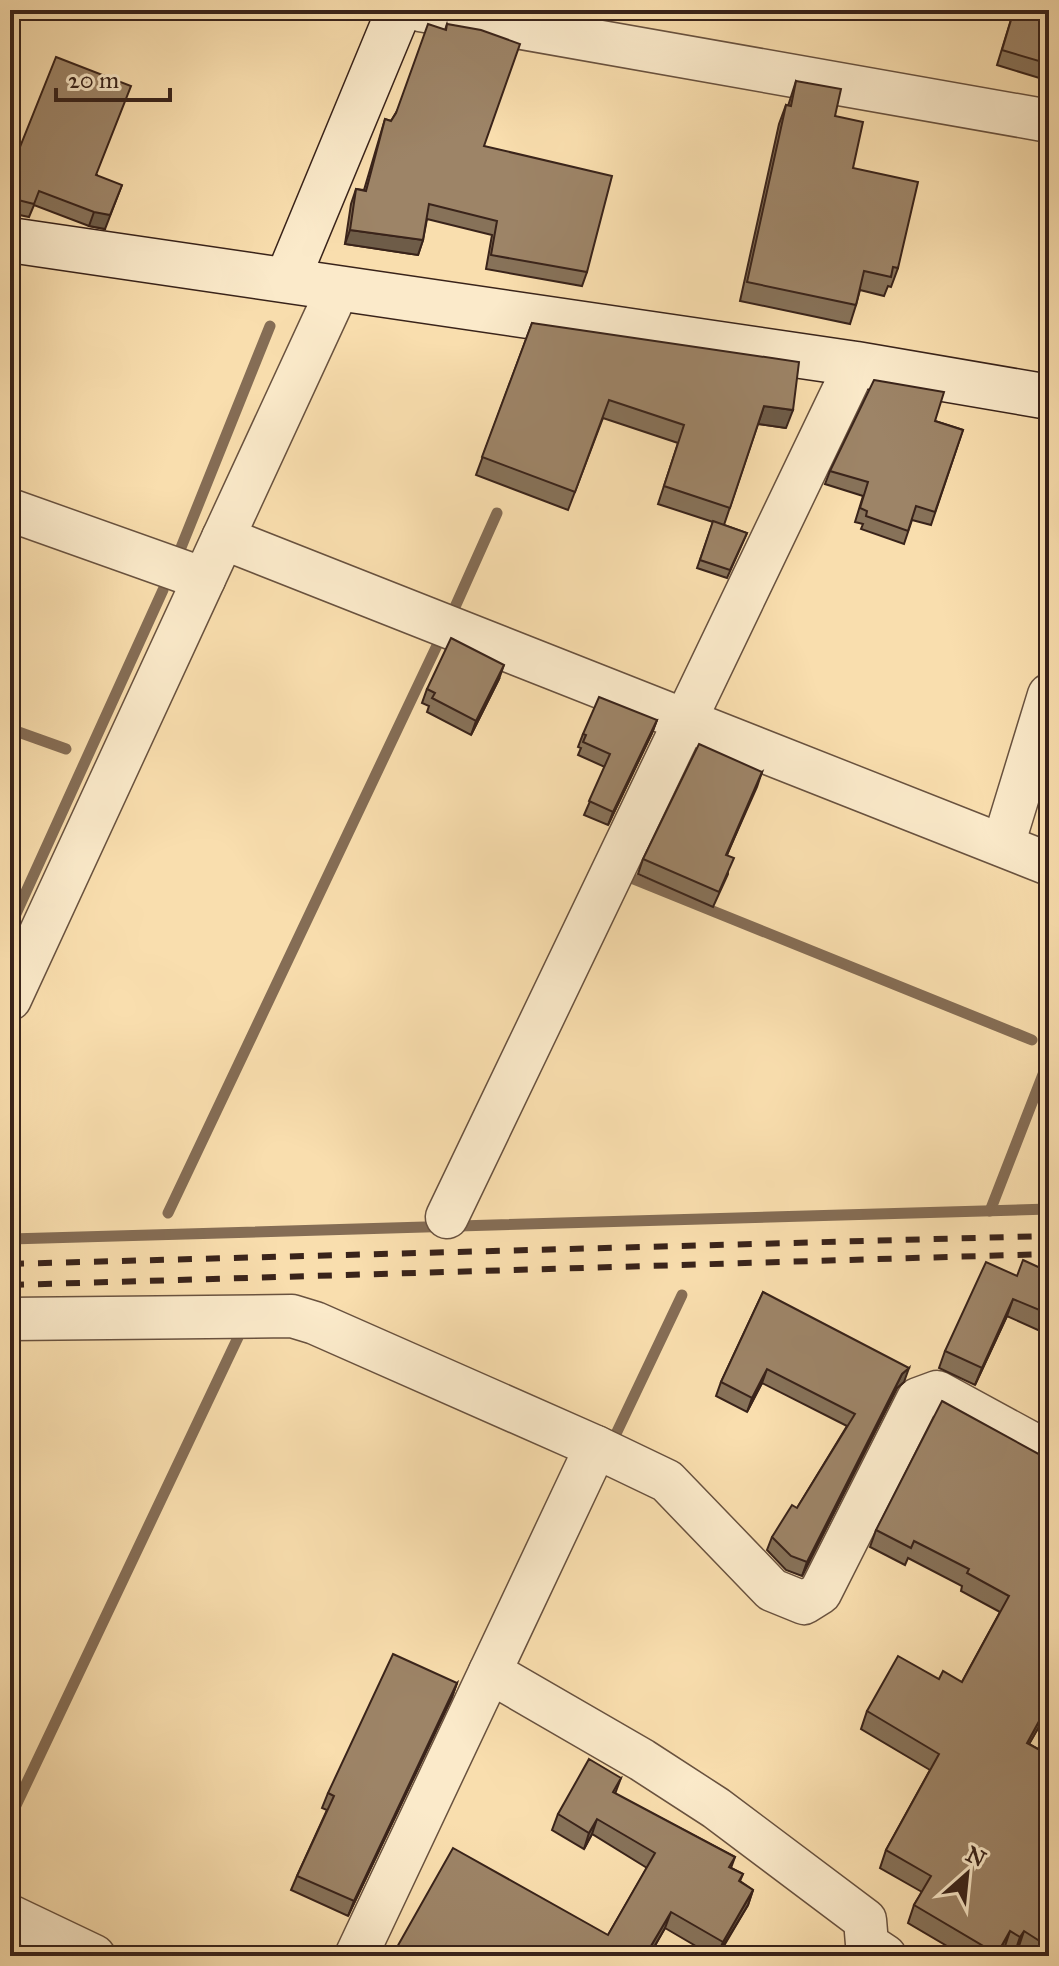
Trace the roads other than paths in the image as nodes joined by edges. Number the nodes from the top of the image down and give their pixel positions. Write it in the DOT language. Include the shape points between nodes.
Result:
graph roads {
  1 [pos="399,10"];
  2 [pos="420,10"];
  3 [pos="1049,121"];
  4 [pos="10,240"];
  5 [pos="287,280"];
  6 [pos="338,289"];
  7 [pos="856,364"];
  8 [pos="1049,397"];
  9 [pos="10,510"];
  10 [pos="223,538"];
  11 [pos="204,579"];
  12 [pos="1049,695"];
  13 [pos="685,719"];
  14 [pos="1003,845"];
  15 [pos="1049,864"];
  16 [pos="10,998"];
  17 [pos="447,1217"];
  18 [pos="10,1319"];
  19 [pos="596,1447"];
  20 [pos="1049,1453"];
  21 [pos="490,1672"];
  22 [pos="10,1916"];
  23 [pos="94,1956"];
  24 [pos="356,1956"];
  25 [pos="885,1956"];
  1 -- 5 [label="street"];
  2 -- 3 [label="street"];
  4 -- 5 [label="street"];
  5 -- 6 [label="street"];
  6 -- 7 [label="street"];
  6 -- 10 [label="street"];
  7 -- 8 [label="street"];
  7 -- 13 [label="street"];
  9 -- 11 [label="street"];
  10 -- 11 [label="street"];
  10 -- 13 [label="street"];
  11 -- 16 [label="street"];
  12 -- 14 [label="street"];
  13 -- 14 [label="street"];
  13 -- 17 [label="street"];
  14 -- 15 [label="street"];
  18 -- 19 [label="street" via="292,1316"];
  19 -- 20 [label="street" via="667,1481 772,1590 804,1603 820,1593 918,1399 937,1392"];
  19 -- 21 [label="street"];
  21 -- 24 [label="street"];
  21 -- 25 [label="street" via="716,1808 865,1920 867,1944"];
  22 -- 23 [label="street"];
}
